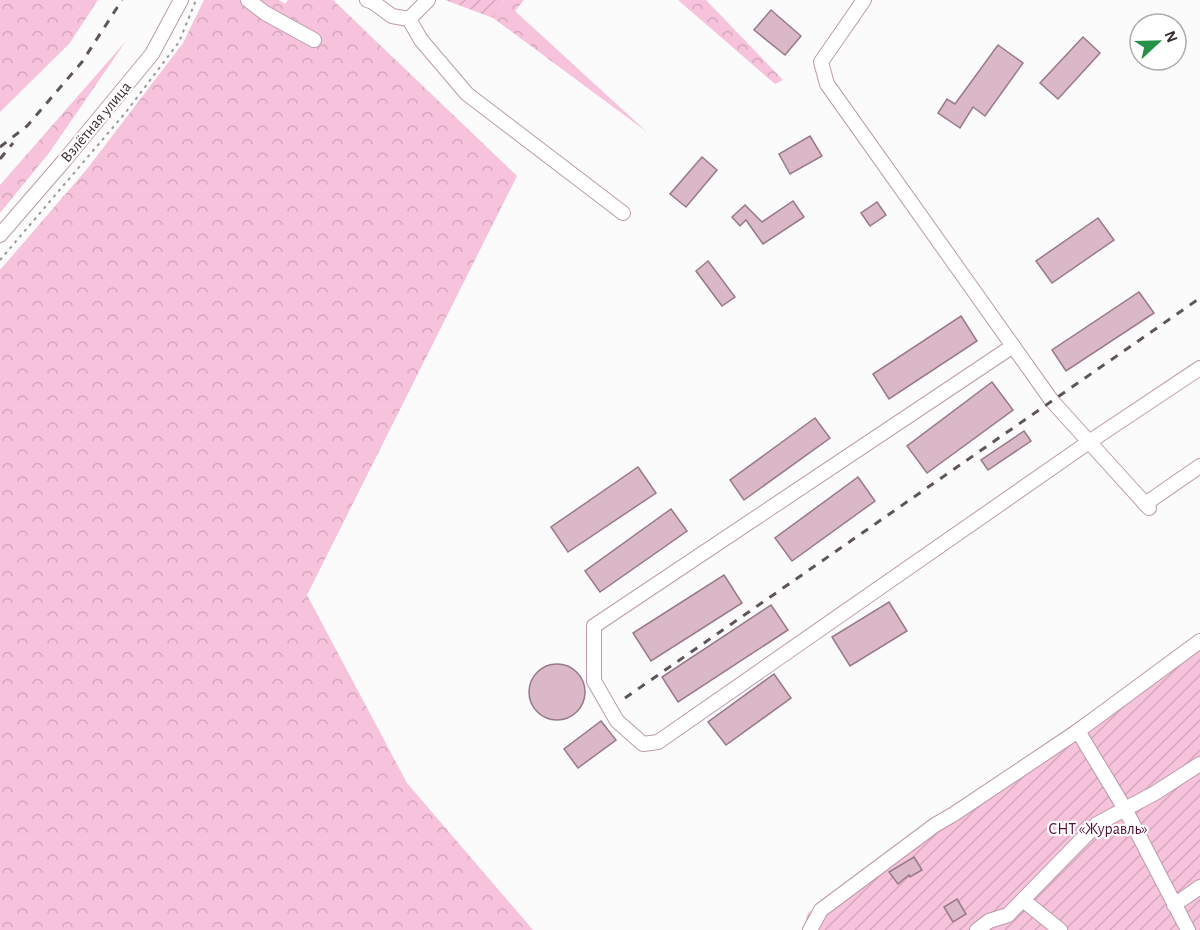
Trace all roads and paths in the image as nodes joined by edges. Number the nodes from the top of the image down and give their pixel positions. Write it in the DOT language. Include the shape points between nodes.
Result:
graph roads {
  1 [pos="181,0"];
  2 [pos="196,0"];
  3 [pos="248,0"];
  4 [pos="367,0"];
  5 [pos="428,0"];
  6 [pos="864,0"];
  7 [pos="409,19"];
  8 [pos="314,40"];
  9 [pos="623,213"];
  10 [pos="0,235"];
  11 [pos="0,260"];
  12 [pos="1013,346"];
  13 [pos="1200,368"];
  14 [pos="1089,441"];
  15 [pos="1200,466"];
  16 [pos="1200,641"];
  17 [pos="1078,731"];
  18 [pos="1200,765"];
  19 [pos="1125,809"];
  20 [pos="1200,887"];
  21 [pos="1023,900"];
  22 [pos="1174,905"];
  23 [pos="810,930"];
  24 [pos="977,930"];
  25 [pos="1060,930"];
  26 [pos="1188,930"];
  1 -- 10 [label="street, Взлётная улица" via="152,54"];
  2 -- 11 [label="path" via="179,42 126,112"];
  3 -- 8 [label="street"];
  4 -- 7 [label="street" via="392,16"];
  5 -- 7 [label="street"];
  6 -- 12 [label="street" via="821,62 827,84"];
  7 -- 9 [label="street" via="421,40 467,94"];
  12 -- 14 [label="street" via="1052,401"];
  12 -- 14 [label="street" via="594,626 594,681 617,720 643,744 658,742"];
  13 -- 14 [label="street"];
  14 -- 15 [label="street" via="1147,506"];
  16 -- 17 [label="street"];
  17 -- 19 [label="street"];
  17 -- 23 [label="street" via="934,825 821,910"];
  18 -- 19 [label="street"];
  19 -- 21 [label="street" via="1097,824"];
  19 -- 22 [label="street"];
  20 -- 22 [label="street"];
  21 -- 24 [label="street" via="1008,915 988,921"];
  21 -- 25 [label="street"];
  22 -- 26 [label="street"];
}
